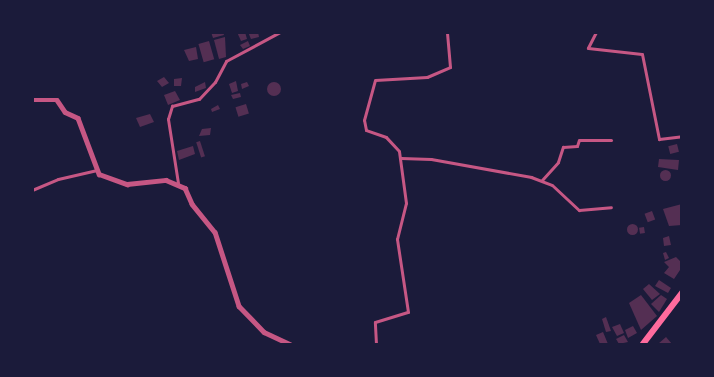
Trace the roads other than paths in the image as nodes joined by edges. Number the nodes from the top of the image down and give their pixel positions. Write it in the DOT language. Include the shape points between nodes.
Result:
graph roads {
  1 [pos="280,32"];
  2 [pos="448,32"];
  3 [pos="596,32"];
  4 [pos="32,100"];
  5 [pos="682,136"];
  6 [pos="611,140"];
  7 [pos="401,158"];
  8 [pos="97,170"];
  9 [pos="542,180"];
  10 [pos="178,183"];
  11 [pos="32,190"];
  12 [pos="611,207"];
  13 [pos="682,293"];
  14 [pos="290,344"];
  15 [pos="376,344"];
  16 [pos="642,344"];
  1 -- 10 [label="street" via="226,61 215,82 199,99 172,106 168,119"];
  2 -- 7 [label="street" via="450,67 441,73 390,81 375,80 364,120 366,130 395,143"];
  3 -- 5 [label="street" via="588,48 642,54 659,139"];
  4 -- 8 [label="street" via="57,100 65,112 78,118"];
  6 -- 9 [label="street" via="580,140 577,146 564,147 558,162"];
  7 -- 9 [label="street" via="430,159"];
  7 -- 15 [label="street" via="406,213 397,239 408,312 375,322"];
  8 -- 10 [label="street" via="99,174 127,184 166,180"];
  8 -- 11 [label="street" via="58,179"];
  9 -- 12 [label="street" via="570,199 578,210"];
  10 -- 14 [label="street" via="215,232 239,306 264,332"];
  13 -- 16 [label="highway"];
}
